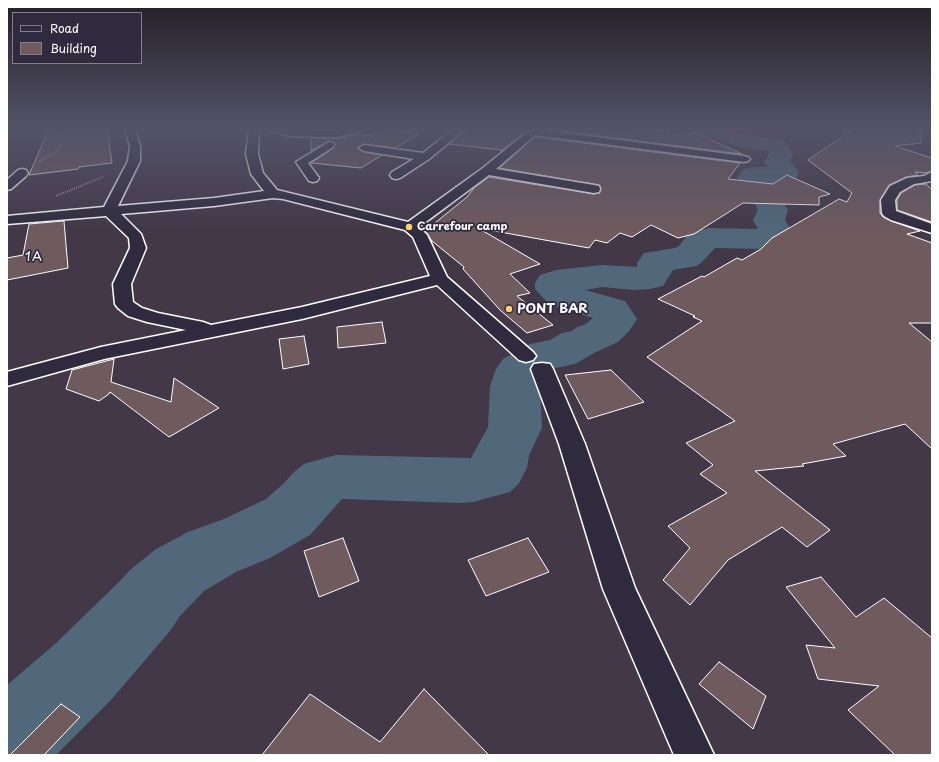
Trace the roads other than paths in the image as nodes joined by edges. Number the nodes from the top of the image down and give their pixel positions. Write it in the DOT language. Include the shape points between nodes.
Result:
graph roads {
  1 [pos="132,165"];
  2 [pos="255,165"];
  3 [pos="304,165"];
  4 [pos="413,165"];
  5 [pos="495,165"];
  6 [pos="487,172"];
  7 [pos="22,173"];
  8 [pos="396,175"];
  9 [pos="932,176"];
  10 [pos="313,178"];
  11 [pos="903,184"];
  12 [pos="7,186"];
  13 [pos="932,187"];
  14 [pos="594,189"];
  15 [pos="273,194"];
  16 [pos="109,211"];
  17 [pos="7,220"];
  18 [pos="410,227"];
  19 [pos="932,229"];
  20 [pos="440,278"];
  21 [pos="214,330"];
  22 [pos="7,379"];
  23 [pos="694,755"];
  1 -- 16 [label="street"];
  2 -- 15 [label="street" via="258,174"];
  3 -- 10 [label="street"];
  4 -- 8 [label="street"];
  5 -- 6 [label="street"];
  6 -- 14 [label="street"];
  6 -- 18 [label="street"];
  7 -- 12 [label="street"];
  9 -- 11 [label="street"];
  11 -- 13 [label="street"];
  11 -- 19 [label="street" via="895,189 888,200 889,213"];
  15 -- 16 [label="street"];
  15 -- 18 [label="street" via="283,194"];
  16 -- 17 [label="street"];
  16 -- 21 [label="street" via="136,237 138,248 122,284 124,304 135,312 154,318"];
  18 -- 20 [label="street" via="420,235"];
  20 -- 21 [label="street" via="302,313"];
  20 -- 23 [label="street" via="534,362 572,444 619,589"];
  21 -- 22 [label="street" via="101,353"];
}
